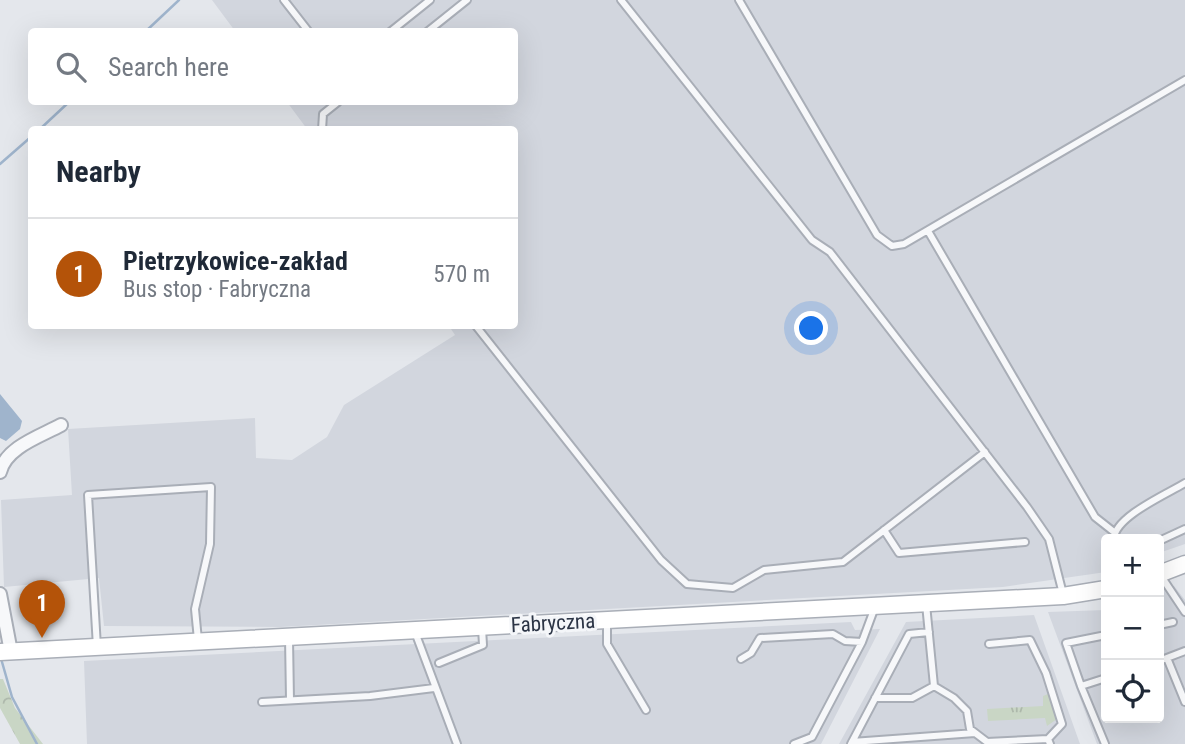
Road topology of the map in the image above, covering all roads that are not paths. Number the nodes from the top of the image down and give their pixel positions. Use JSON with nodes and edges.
{"nodes":[{"id":1,"x":284,"y":0,"type":"edge"},
{"id":2,"x":430,"y":0,"type":"edge"},
{"id":3,"x":467,"y":0,"type":"edge"},
{"id":4,"x":621,"y":0,"type":"edge"},
{"id":5,"x":739,"y":0,"type":"edge"},
{"id":6,"x":306,"y":28,"type":"edge"},
{"id":7,"x":395,"y":28,"type":"edge"},
{"id":8,"x":432,"y":28,"type":"edge"},
{"id":9,"x":1185,"y":80,"type":"edge"},
{"id":10,"x":334,"y":105,"type":"edge"},
{"id":11,"x":322,"y":126,"type":"edge"},
{"id":12,"x":928,"y":231,"type":"junction"},
{"id":13,"x":478,"y":329,"type":"edge"},
{"id":14,"x":61,"y":425,"type":"dead end"},
{"id":15,"x":985,"y":452,"type":"junction"},
{"id":16,"x":0,"y":472,"type":"edge"},
{"id":17,"x":1185,"y":483,"type":"edge"},
{"id":18,"x":1185,"y":529,"type":"edge"},
{"id":19,"x":884,"y":530,"type":"junction"},
{"id":20,"x":1112,"y":534,"type":"edge"},
{"id":21,"x":1115,"y":534,"type":"edge"},
{"id":22,"x":1164,"y":539,"type":"edge"},
{"id":23,"x":1025,"y":542,"type":"dead end"},
{"id":24,"x":1185,"y":564,"type":"edge"},
{"id":25,"x":1164,"y":572,"type":"edge"},
{"id":26,"x":1164,"y":581,"type":"edge"},
{"id":27,"x":1101,"y":590,"type":"edge"},
{"id":28,"x":0,"y":594,"type":"edge"},
{"id":29,"x":1063,"y":596,"type":"junction"},
{"id":30,"x":926,"y":603,"type":"junction"},
{"id":31,"x":876,"y":606,"type":"junction"},
{"id":32,"x":1185,"y":612,"type":"edge"},
{"id":33,"x":607,"y":620,"type":"junction"},
{"id":34,"x":1172,"y":622,"type":"dead end"},
{"id":35,"x":1164,"y":624,"type":"edge"},
{"id":36,"x":482,"y":626,"type":"junction"},
{"id":37,"x":415,"y":630,"type":"junction"},
{"id":38,"x":929,"y":632,"type":"junction"},
{"id":39,"x":289,"y":636,"type":"junction"},
{"id":40,"x":1101,"y":636,"type":"edge"},
{"id":41,"x":198,"y":642,"type":"junction"},
{"id":42,"x":862,"y":642,"type":"junction"},
{"id":43,"x":989,"y":644,"type":"dead end"},
{"id":44,"x":97,"y":647,"type":"junction"},
{"id":45,"x":1185,"y":651,"type":"edge"},
{"id":46,"x":6,"y":652,"type":"edge"},
{"id":47,"x":1167,"y":658,"type":"junction"},
{"id":48,"x":741,"y":659,"type":"dead end"},
{"id":49,"x":1162,"y":660,"type":"edge"},
{"id":50,"x":439,"y":663,"type":"dead end"},
{"id":51,"x":1101,"y":680,"type":"edge"},
{"id":52,"x":934,"y":686,"type":"junction"},
{"id":53,"x":1082,"y":686,"type":"junction"},
{"id":54,"x":434,"y":688,"type":"junction"},
{"id":55,"x":875,"y":698,"type":"junction"},
{"id":56,"x":290,"y":701,"type":"junction"},
{"id":57,"x":262,"y":702,"type":"dead end"},
{"id":58,"x":1185,"y":702,"type":"edge"},
{"id":59,"x":646,"y":710,"type":"dead end"},
{"id":60,"x":975,"y":733,"type":"junction"},
{"id":61,"x":1049,"y":742,"type":"edge"},
{"id":62,"x":851,"y":743,"type":"edge"},
{"id":63,"x":457,"y":744,"type":"edge"},
{"id":64,"x":794,"y":744,"type":"edge"},
{"id":65,"x":1105,"y":744,"type":"edge"}],
"edges":[{"from":1,"to":6,"type":"lane"},
{"from":2,"to":7,"type":"lane"},
{"from":3,"to":8,"type":"lane"},
{"from":4,"to":15,"type":"lane"},
{"from":5,"to":12,"type":"lane"},
{"from":9,"to":12,"type":"lane"},
{"from":10,"to":11,"type":"lane"},
{"from":12,"to":20,"type":"lane"},
{"from":13,"to":19,"type":"lane"},
{"from":14,"to":16,"type":"street"},
{"from":15,"to":19,"type":"lane"},
{"from":15,"to":29,"type":"lane"},
{"from":17,"to":21,"type":"lane"},
{"from":18,"to":22,"type":"lane"},
{"from":19,"to":23,"type":"lane"},
{"from":24,"to":25,"type":"main road"},
{"from":26,"to":32,"type":"lane"},
{"from":27,"to":29,"type":"main road","name":"Fabryczna"},
{"from":28,"to":46,"type":"street"},
{"from":29,"to":30,"type":"main road","name":"Fabryczna"},
{"from":30,"to":31,"type":"main road","name":"Fabryczna"},
{"from":30,"to":38,"type":"lane"},
{"from":31,"to":33,"type":"main road","name":"Fabryczna"},
{"from":31,"to":42,"type":"lane"},
{"from":33,"to":36,"type":"main road","name":"Fabryczna"},
{"from":33,"to":59,"type":"lane"},
{"from":34,"to":35,"type":"lane"},
{"from":36,"to":37,"type":"main road","name":"Fabryczna"},
{"from":36,"to":50,"type":"lane"},
{"from":37,"to":39,"type":"main road","name":"Fabryczna"},
{"from":37,"to":54,"type":"lane"},
{"from":38,"to":52,"type":"lane"},
{"from":38,"to":55,"type":"lane"},
{"from":39,"to":41,"type":"main road","name":"Fabryczna"},
{"from":39,"to":56,"type":"lane"},
{"from":40,"to":53,"type":"lane"},
{"from":41,"to":44,"type":"main road","name":"Fabryczna"},
{"from":41,"to":44,"type":"lane"},
{"from":42,"to":48,"type":"lane"},
{"from":42,"to":64,"type":"lane"},
{"from":43,"to":61,"type":"lane"},
{"from":44,"to":46,"type":"main road","name":"Fabryczna"},
{"from":45,"to":47,"type":"lane"},
{"from":47,"to":49,"type":"lane"},
{"from":47,"to":58,"type":"lane"},
{"from":51,"to":53,"type":"lane"},
{"from":52,"to":55,"type":"lane"},
{"from":52,"to":60,"type":"lane"},
{"from":53,"to":65,"type":"lane"},
{"from":54,"to":56,"type":"lane"},
{"from":54,"to":63,"type":"lane"},
{"from":55,"to":62,"type":"lane"},
{"from":56,"to":57,"type":"lane"},
{"from":60,"to":61,"type":"lane"},
{"from":60,"to":62,"type":"lane"}]}
